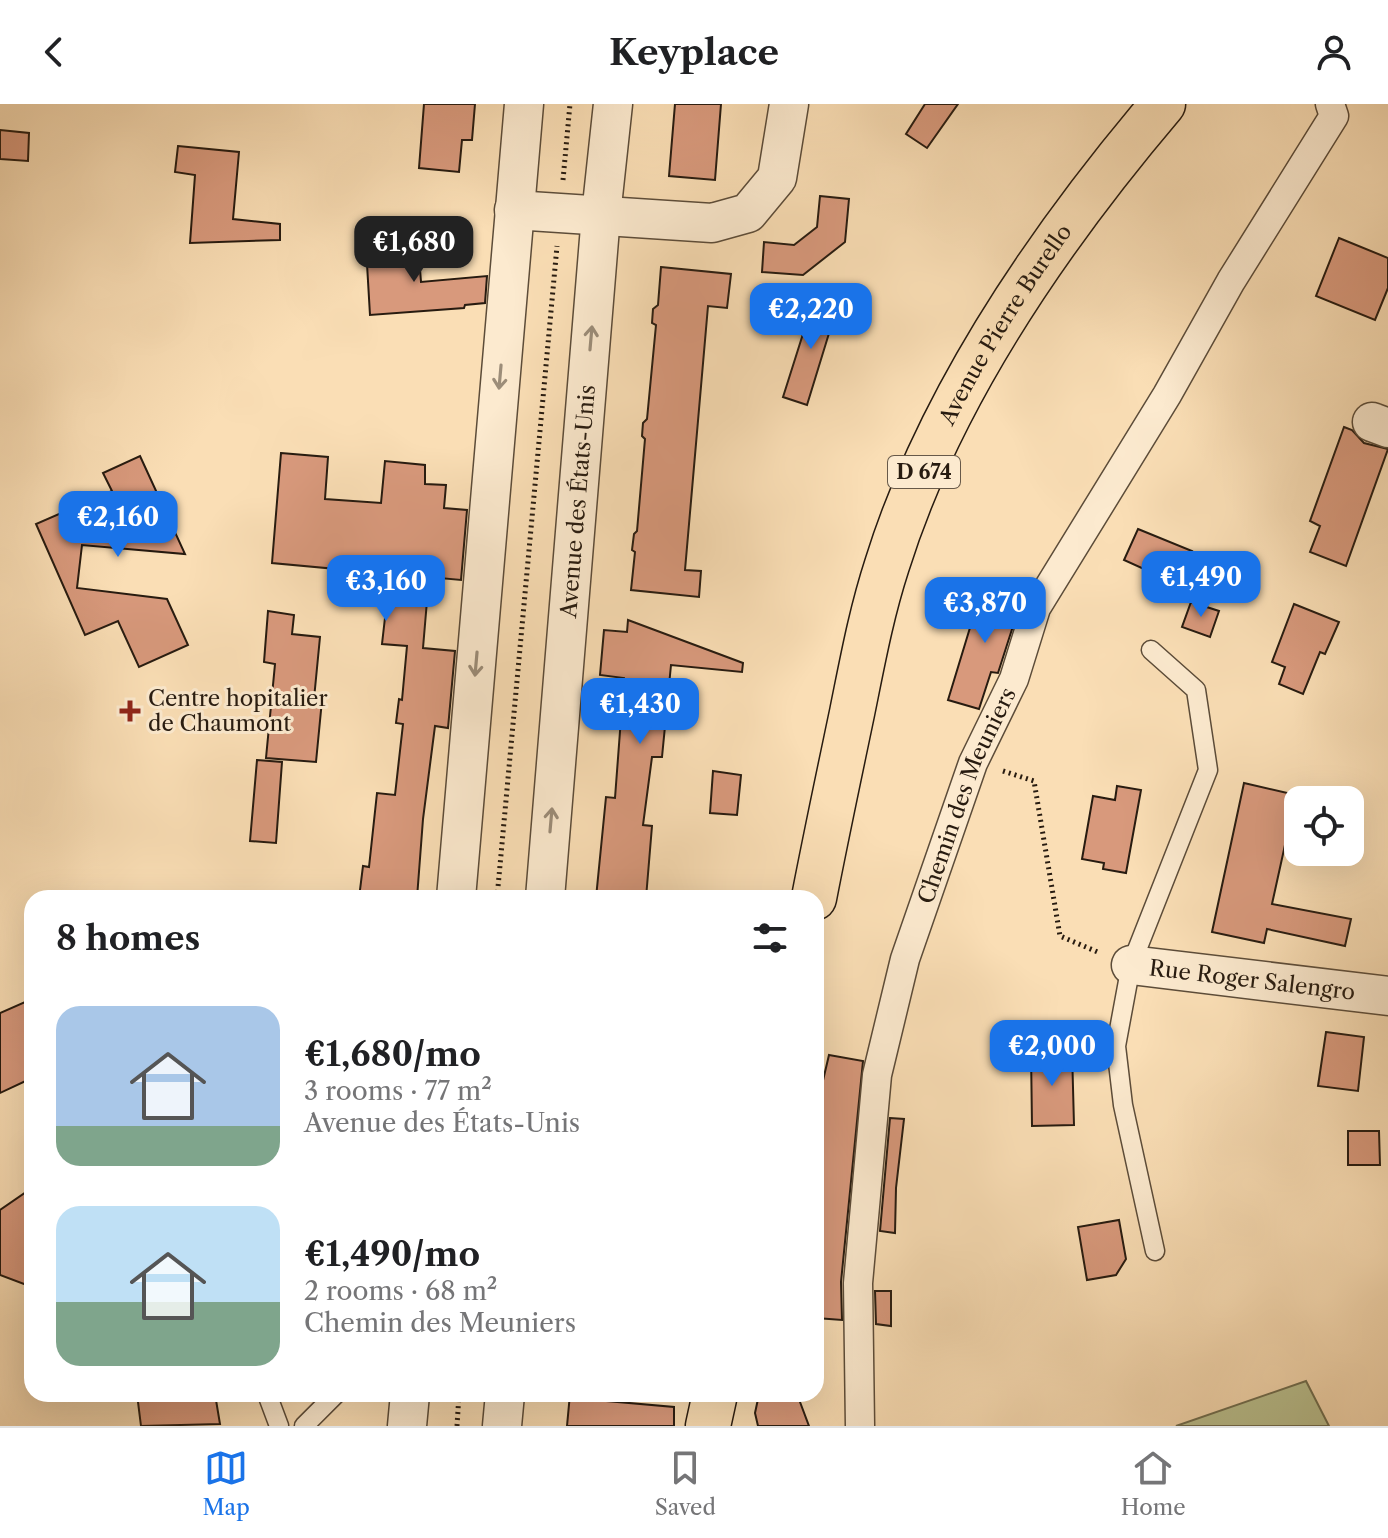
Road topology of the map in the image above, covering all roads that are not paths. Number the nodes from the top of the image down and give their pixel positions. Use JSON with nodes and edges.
{"nodes":[{"id":1,"x":524,"y":104,"type":"edge"},
{"id":2,"x":613,"y":104,"type":"edge"},
{"id":3,"x":789,"y":104,"type":"edge"},
{"id":4,"x":1163,"y":104,"type":"edge"},
{"id":5,"x":1330,"y":104,"type":"edge"},
{"id":6,"x":514,"y":210,"type":"junction"},
{"id":7,"x":601,"y":215,"type":"junction"},
{"id":8,"x":1151,"y":650,"type":"dead end"},
{"id":9,"x":457,"y":890,"type":"edge"},
{"id":10,"x":546,"y":890,"type":"edge"},
{"id":11,"x":816,"y":890,"type":"edge"},
{"id":12,"x":1131,"y":965,"type":"junction"},
{"id":13,"x":1388,"y":996,"type":"edge"},
{"id":14,"x":1155,"y":1251,"type":"dead end"},
{"id":15,"x":270,"y":1402,"type":"edge"},
{"id":16,"x":328,"y":1402,"type":"edge"},
{"id":17,"x":409,"y":1402,"type":"edge"},
{"id":18,"x":504,"y":1402,"type":"edge"},
{"id":19,"x":713,"y":1402,"type":"edge"},
{"id":20,"x":279,"y":1426,"type":"edge"},
{"id":21,"x":304,"y":1426,"type":"edge"},
{"id":22,"x":407,"y":1426,"type":"edge"},
{"id":23,"x":502,"y":1426,"type":"edge"},
{"id":24,"x":708,"y":1426,"type":"edge"},
{"id":25,"x":860,"y":1426,"type":"edge"}],
"edges":[{"from":1,"to":6,"type":"street"},
{"from":2,"to":7,"type":"street","name":"Avenue des États-Unis"},
{"from":3,"to":7,"type":"street"},
{"from":4,"to":11,"type":"main road","name":"Avenue Pierre Burello","number":"D 674"},
{"from":5,"to":25,"type":"street","name":"Chemin des Meuniers"},
{"from":6,"to":7,"type":"street"},
{"from":6,"to":9,"type":"street","one_way":true},
{"from":10,"to":7,"type":"street","name":"Avenue des États-Unis","one_way":true},
{"from":8,"to":12,"type":"lane","name":"Rue Roger Salengro"},
{"from":12,"to":13,"type":"street","name":"Rue Roger Salengro"},
{"from":12,"to":14,"type":"lane"},
{"from":15,"to":20,"type":"lane"},
{"from":16,"to":21,"type":"lane"},
{"from":17,"to":22,"type":"street"},
{"from":18,"to":23,"type":"street"},
{"from":19,"to":24,"type":"main road"}]}
